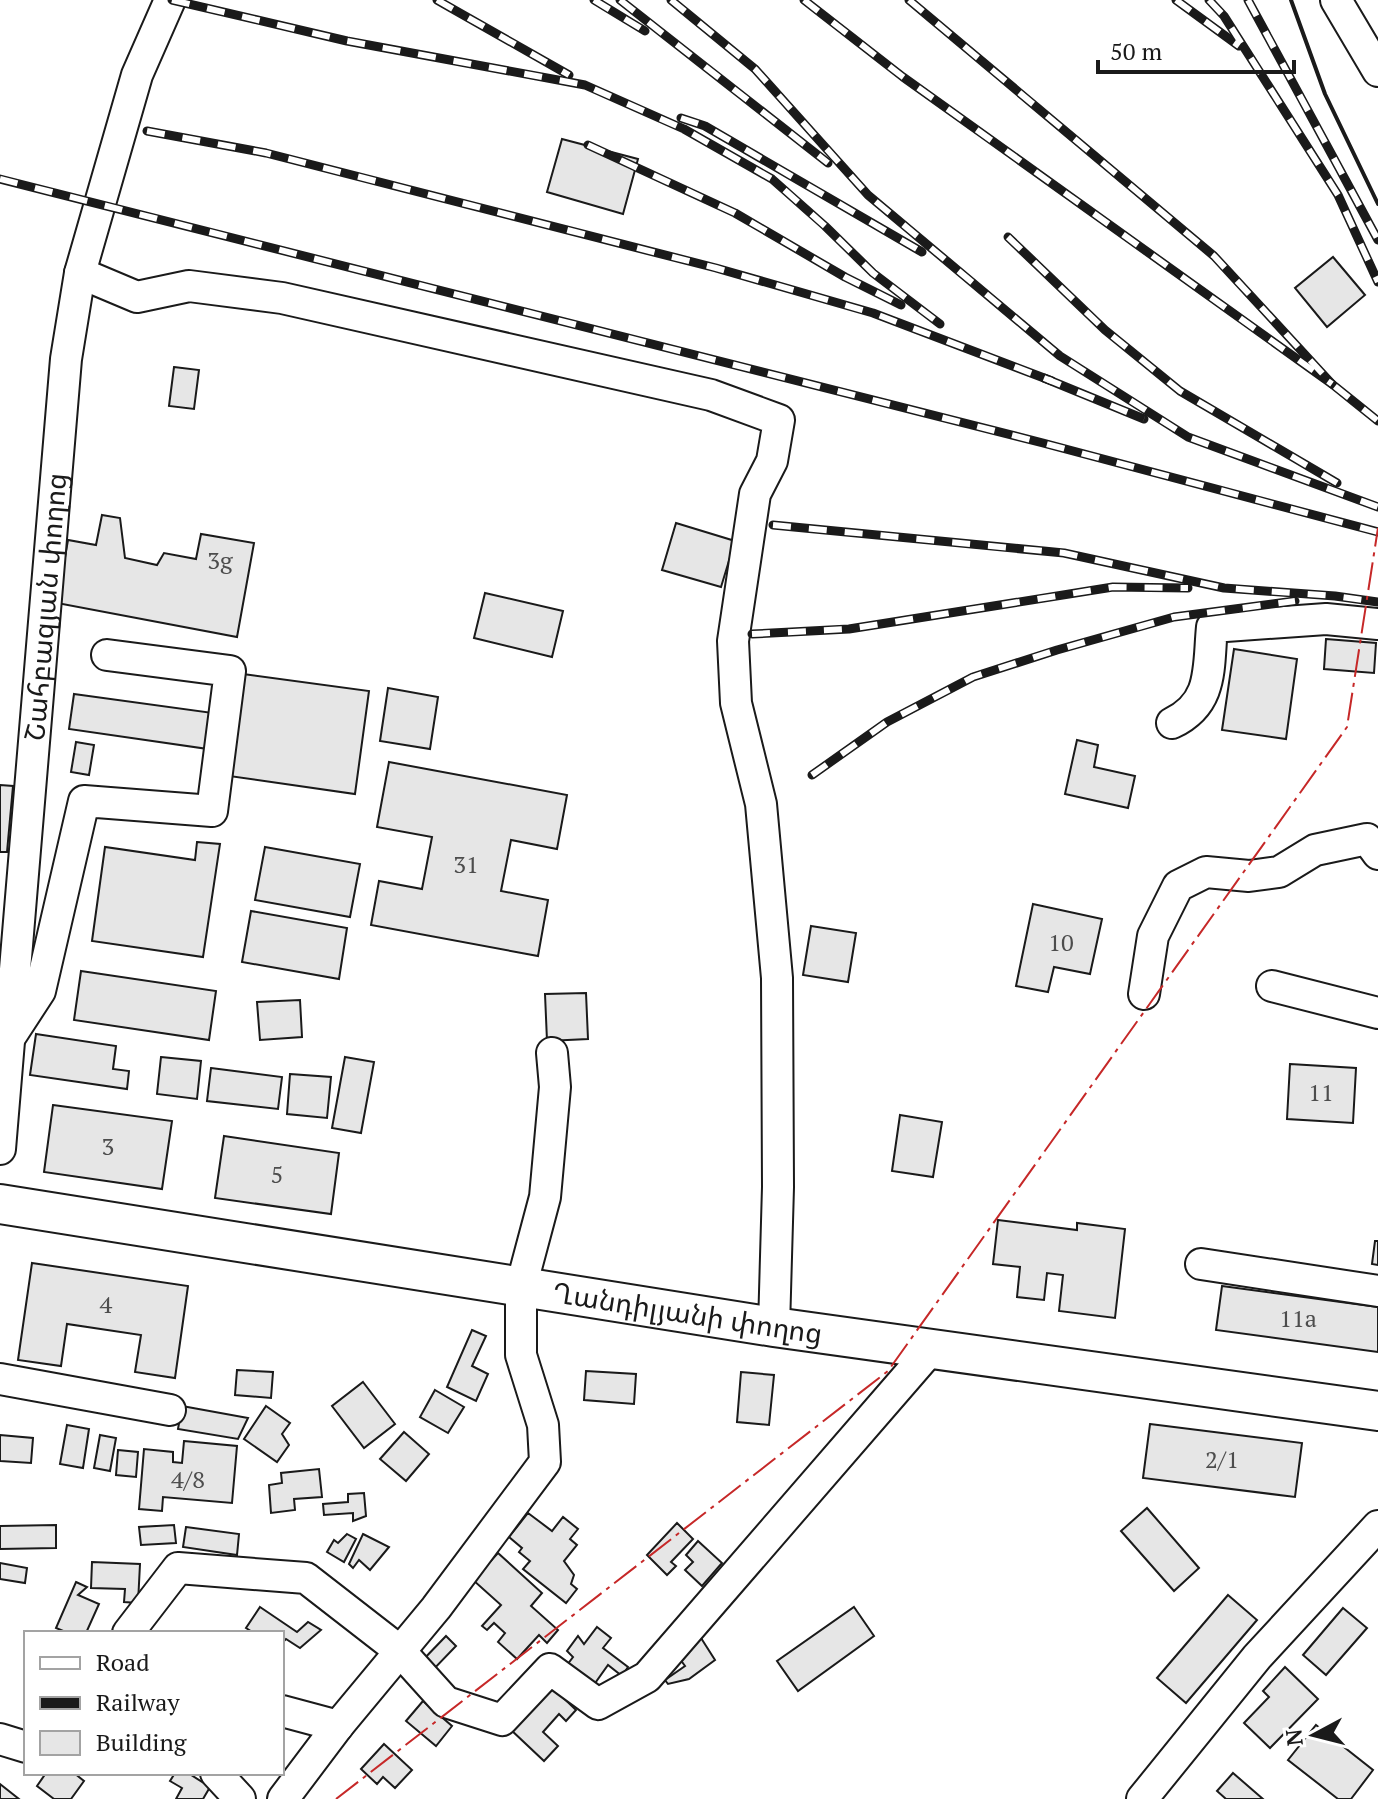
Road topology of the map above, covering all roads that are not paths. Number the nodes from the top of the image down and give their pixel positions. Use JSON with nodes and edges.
{"nodes":[{"id":1,"x":170,"y":0,"type":"edge"},
{"id":2,"x":1336,"y":0,"type":"edge"},
{"id":3,"x":1378,"y":71,"type":"edge"},
{"id":4,"x":80,"y":273,"type":"junction"},
{"id":5,"x":1378,"y":624,"type":"edge"},
{"id":6,"x":107,"y":655,"type":"dead end"},
{"id":7,"x":1172,"y":723,"type":"dead end"},
{"id":8,"x":1378,"y":854,"type":"edge"},
{"id":9,"x":10,"y":905,"type":"edge"},
{"id":10,"x":1272,"y":986,"type":"dead end"},
{"id":11,"x":1144,"y":994,"type":"dead end"},
{"id":12,"x":1378,"y":1013,"type":"edge"},
{"id":13,"x":9,"y":1039,"type":"junction"},
{"id":14,"x":552,"y":1053,"type":"dead end"},
{"id":15,"x":0,"y":1149,"type":"edge"},
{"id":16,"x":0,"y":1204,"type":"edge"},
{"id":17,"x":1201,"y":1264,"type":"dead end"},
{"id":18,"x":521,"y":1287,"type":"junction"},
{"id":19,"x":1378,"y":1291,"type":"edge"},
{"id":20,"x":774,"y":1327,"type":"junction"},
{"id":21,"x":932,"y":1348,"type":"junction"},
{"id":22,"x":0,"y":1379,"type":"edge"},
{"id":23,"x":170,"y":1410,"type":"dead end"},
{"id":24,"x":1378,"y":1411,"type":"edge"},
{"id":25,"x":1378,"y":1526,"type":"edge"},
{"id":26,"x":130,"y":1631,"type":"edge"},
{"id":27,"x":400,"y":1651,"type":"junction"},
{"id":28,"x":284,"y":1712,"type":"edge"},
{"id":29,"x":338,"y":1726,"type":"junction"},
{"id":30,"x":0,"y":1739,"type":"edge"},
{"id":31,"x":24,"y":1746,"type":"edge"},
{"id":32,"x":218,"y":1775,"type":"edge"},
{"id":33,"x":240,"y":1799,"type":"edge"},
{"id":34,"x":283,"y":1799,"type":"edge"},
{"id":35,"x":1142,"y":1799,"type":"edge"}],
"edges":[{"from":1,"to":4,"type":"street","name":"Շահբազյան փողոց"},
{"from":2,"to":3,"type":"street"},
{"from":4,"to":9,"type":"street","name":"Շահբազյան փողոց"},
{"from":4,"to":20,"type":"street"},
{"from":5,"to":7,"type":"street"},
{"from":6,"to":13,"type":"street"},
{"from":8,"to":11,"type":"street"},
{"from":9,"to":13,"type":"street","name":"Շահբազյան փողոց"},
{"from":10,"to":12,"type":"street"},
{"from":13,"to":15,"type":"street","name":"Շահբազյան փողոց"},
{"from":14,"to":18,"type":"street"},
{"from":16,"to":18,"type":"main road","name":"Ղանդիլյանի փողոց"},
{"from":17,"to":19,"type":"street"},
{"from":18,"to":20,"type":"main road","name":"Ղանդիլյանի փողոց"},
{"from":18,"to":27,"type":"street"},
{"from":20,"to":21,"type":"main road","name":"Ղանդիլյանի փողոց"},
{"from":21,"to":24,"type":"main road","name":"Ղանդիլյանի փողոց"},
{"from":21,"to":27,"type":"street"},
{"from":22,"to":23,"type":"street"},
{"from":25,"to":35,"type":"street"},
{"from":26,"to":27,"type":"street"},
{"from":27,"to":29,"type":"street"},
{"from":28,"to":29,"type":"street"},
{"from":29,"to":34,"type":"street"},
{"from":30,"to":31,"type":"street"},
{"from":32,"to":33,"type":"street"}]}
